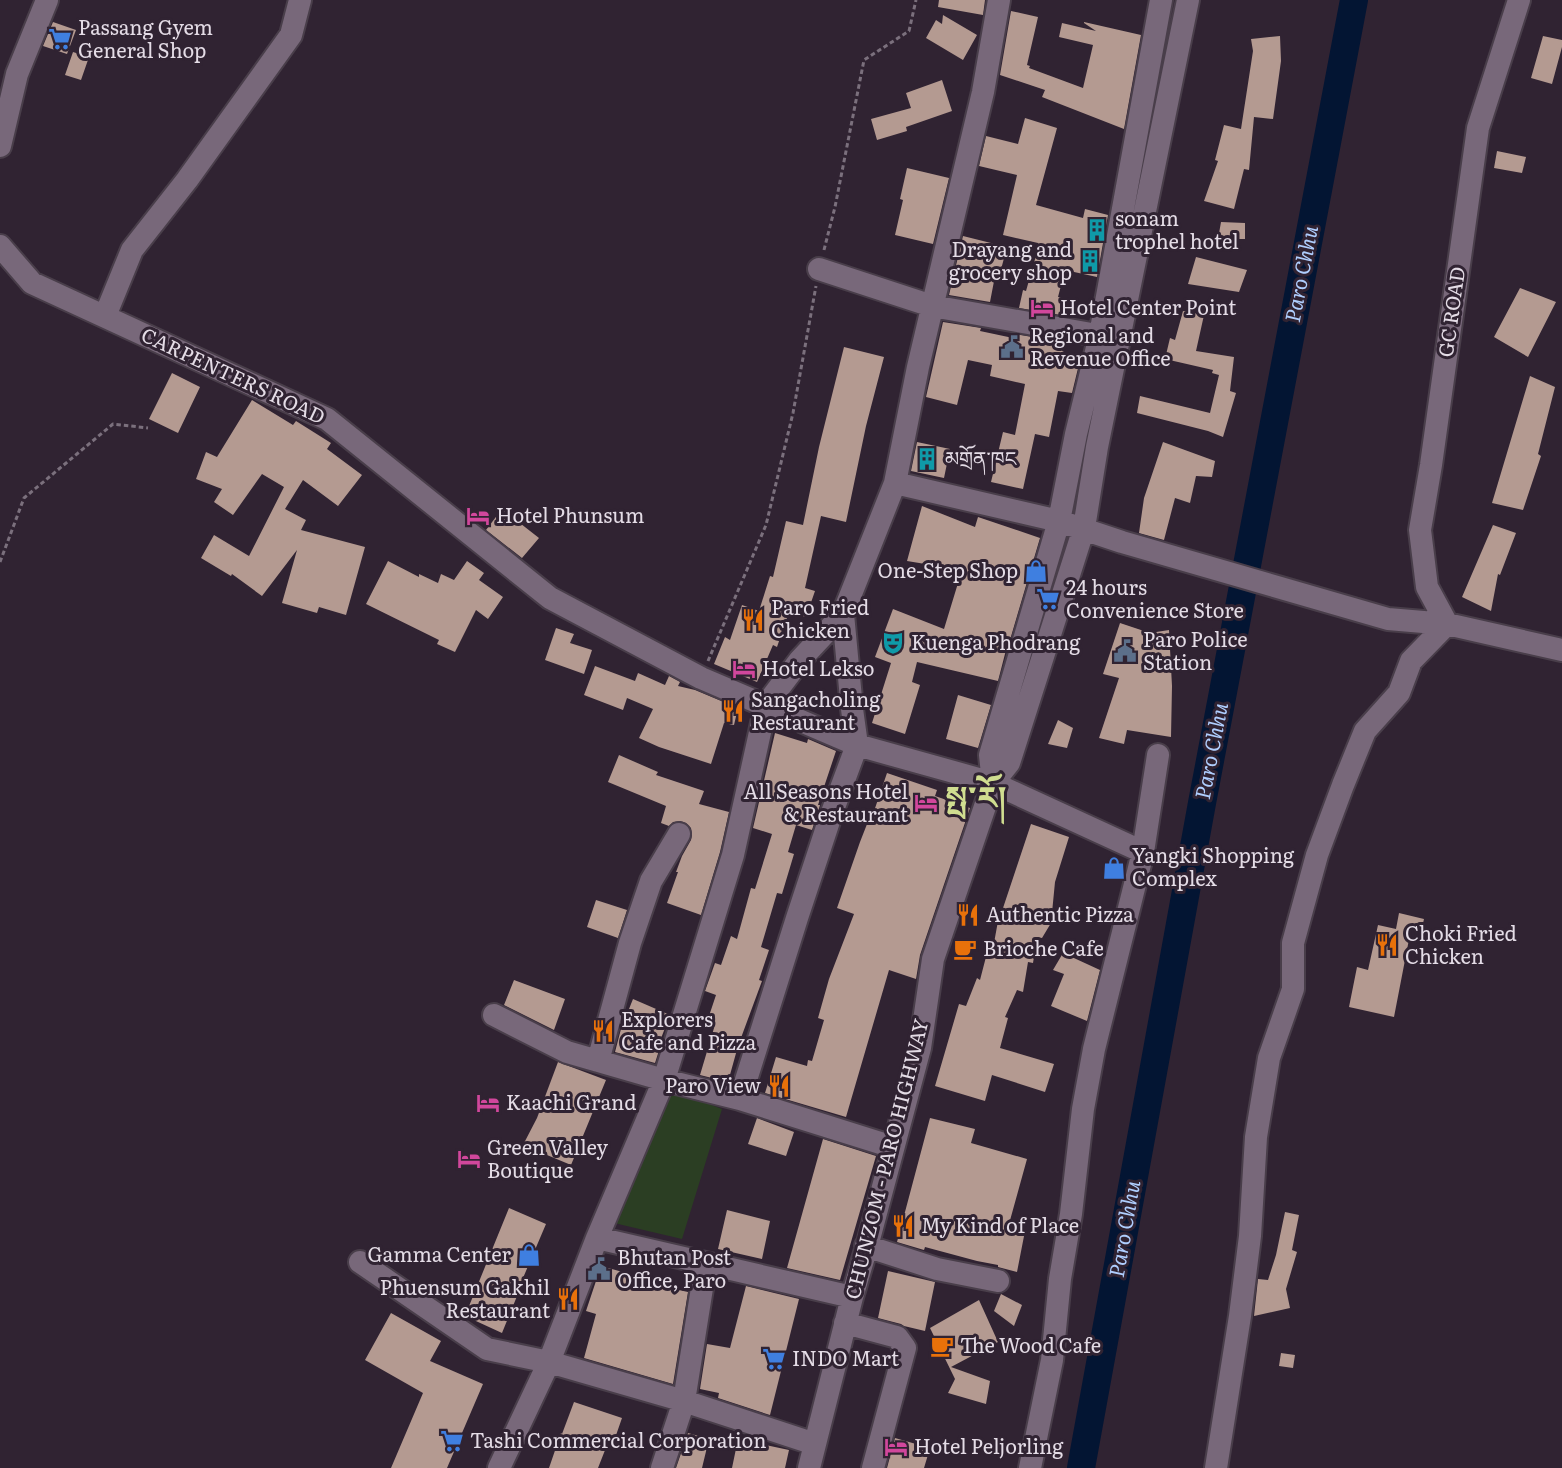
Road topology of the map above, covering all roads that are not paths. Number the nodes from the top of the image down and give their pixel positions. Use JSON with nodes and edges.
{"nodes":[{"id":1,"x":47,"y":0,"type":"edge"},
{"id":2,"x":300,"y":0,"type":"edge"},
{"id":3,"x":999,"y":0,"type":"edge"},
{"id":4,"x":1161,"y":0,"type":"edge"},
{"id":5,"x":1188,"y":0,"type":"edge"},
{"id":6,"x":1519,"y":0,"type":"edge"},
{"id":7,"x":0,"y":146,"type":"edge"},
{"id":8,"x":0,"y":246,"type":"edge"},
{"id":9,"x":819,"y":269,"type":"road end"},
{"id":10,"x":932,"y":306,"type":"junction"},
{"id":11,"x":105,"y":316,"type":"junction"},
{"id":12,"x":1109,"y":337,"type":"junction"},
{"id":13,"x":895,"y":483,"type":"junction"},
{"id":14,"x":1059,"y":521,"type":"junction"},
{"id":15,"x":1084,"y":528,"type":"junction"},
{"id":16,"x":843,"y":614,"type":"junction"},
{"id":17,"x":1447,"y":624,"type":"junction"},
{"id":18,"x":1562,"y":650,"type":"edge"},
{"id":19,"x":766,"y":705,"type":"junction"},
{"id":20,"x":857,"y":745,"type":"junction"},
{"id":21,"x":1158,"y":755,"type":"dead end"},
{"id":22,"x":993,"y":783,"type":"junction"},
{"id":23,"x":679,"y":834,"type":"dead end"},
{"id":24,"x":1143,"y":852,"type":"junction"},
{"id":25,"x":494,"y":1015,"type":"dead end"},
{"id":26,"x":598,"y":1061,"type":"junction"},
{"id":27,"x":664,"y":1080,"type":"junction"},
{"id":28,"x":740,"y":1099,"type":"junction"},
{"id":29,"x":893,"y":1147,"type":"junction"},
{"id":30,"x":597,"y":1238,"type":"junction"},
{"id":31,"x":867,"y":1246,"type":"junction"},
{"id":32,"x":360,"y":1262,"type":"dead end"},
{"id":33,"x":706,"y":1263,"type":"junction"},
{"id":34,"x":998,"y":1281,"type":"dead end"},
{"id":35,"x":852,"y":1297,"type":"junction"},
{"id":36,"x":845,"y":1323,"type":"junction"},
{"id":37,"x":549,"y":1362,"type":"junction"},
{"id":38,"x":684,"y":1401,"type":"junction"},
{"id":39,"x":815,"y":1444,"type":"junction"},
{"id":40,"x":499,"y":1468,"type":"edge"},
{"id":41,"x":662,"y":1468,"type":"edge"},
{"id":42,"x":808,"y":1468,"type":"edge"},
{"id":43,"x":873,"y":1468,"type":"edge"},
{"id":44,"x":1030,"y":1468,"type":"edge"},
{"id":45,"x":1216,"y":1468,"type":"edge"}],
"edges":[{"from":1,"to":7,"type":"street"},
{"from":2,"to":11,"type":"street"},
{"from":3,"to":10,"type":"street"},
{"from":4,"to":12,"type":"street"},
{"from":5,"to":12,"type":"street"},
{"from":6,"to":17,"type":"street","name":"GC ROAD"},
{"from":8,"to":11,"type":"street","name":"CARPENTERS ROAD"},
{"from":9,"to":10,"type":"street"},
{"from":10,"to":12,"type":"street"},
{"from":10,"to":13,"type":"street"},
{"from":11,"to":19,"type":"street","name":"CARPENTERS ROAD"},
{"from":12,"to":14,"type":"street","name":"CHUNZOM - PARO HIGHWAY"},
{"from":12,"to":15,"type":"street","name":"CHUNZOM - PARO HIGHWAY"},
{"from":13,"to":14,"type":"street"},
{"from":13,"to":16,"type":"street"},
{"from":14,"to":15,"type":"street"},
{"from":14,"to":22,"type":"street","name":"CHUNZOM - PARO HIGHWAY"},
{"from":15,"to":17,"type":"street"},
{"from":15,"to":22,"type":"street","name":"CHUNZOM - PARO HIGHWAY"},
{"from":16,"to":19,"type":"street"},
{"from":16,"to":20,"type":"street"},
{"from":17,"to":18,"type":"street"},
{"from":17,"to":45,"type":"street"},
{"from":19,"to":20,"type":"street","name":"CARPENTERS ROAD"},
{"from":19,"to":27,"type":"street"},
{"from":20,"to":22,"type":"street","name":"CARPENTERS ROAD"},
{"from":20,"to":28,"type":"street"},
{"from":21,"to":24,"type":"street"},
{"from":22,"to":24,"type":"street","name":"CARPENTERS ROAD"},
{"from":22,"to":29,"type":"street","name":"CHUNZOM - PARO HIGHWAY"},
{"from":23,"to":26,"type":"street"},
{"from":24,"to":44,"type":"street"},
{"from":25,"to":26,"type":"street"},
{"from":26,"to":27,"type":"street"},
{"from":27,"to":28,"type":"street"},
{"from":27,"to":30,"type":"street"},
{"from":28,"to":29,"type":"street"},
{"from":29,"to":31,"type":"street","name":"CHUNZOM - PARO HIGHWAY"},
{"from":30,"to":33,"type":"street"},
{"from":30,"to":37,"type":"street"},
{"from":31,"to":34,"type":"street"},
{"from":31,"to":35,"type":"street","name":"CHUNZOM - PARO HIGHWAY"},
{"from":32,"to":37,"type":"street"},
{"from":33,"to":35,"type":"street"},
{"from":33,"to":38,"type":"street"},
{"from":35,"to":36,"type":"street","name":"CHUNZOM - PARO HIGHWAY"},
{"from":36,"to":39,"type":"street","name":"CHUNZOM - PARO HIGHWAY"},
{"from":36,"to":43,"type":"street"},
{"from":37,"to":38,"type":"street"},
{"from":37,"to":40,"type":"street"},
{"from":38,"to":39,"type":"street"},
{"from":38,"to":41,"type":"street"},
{"from":39,"to":42,"type":"street","name":"CHUNZOM - PARO HIGHWAY"}]}
